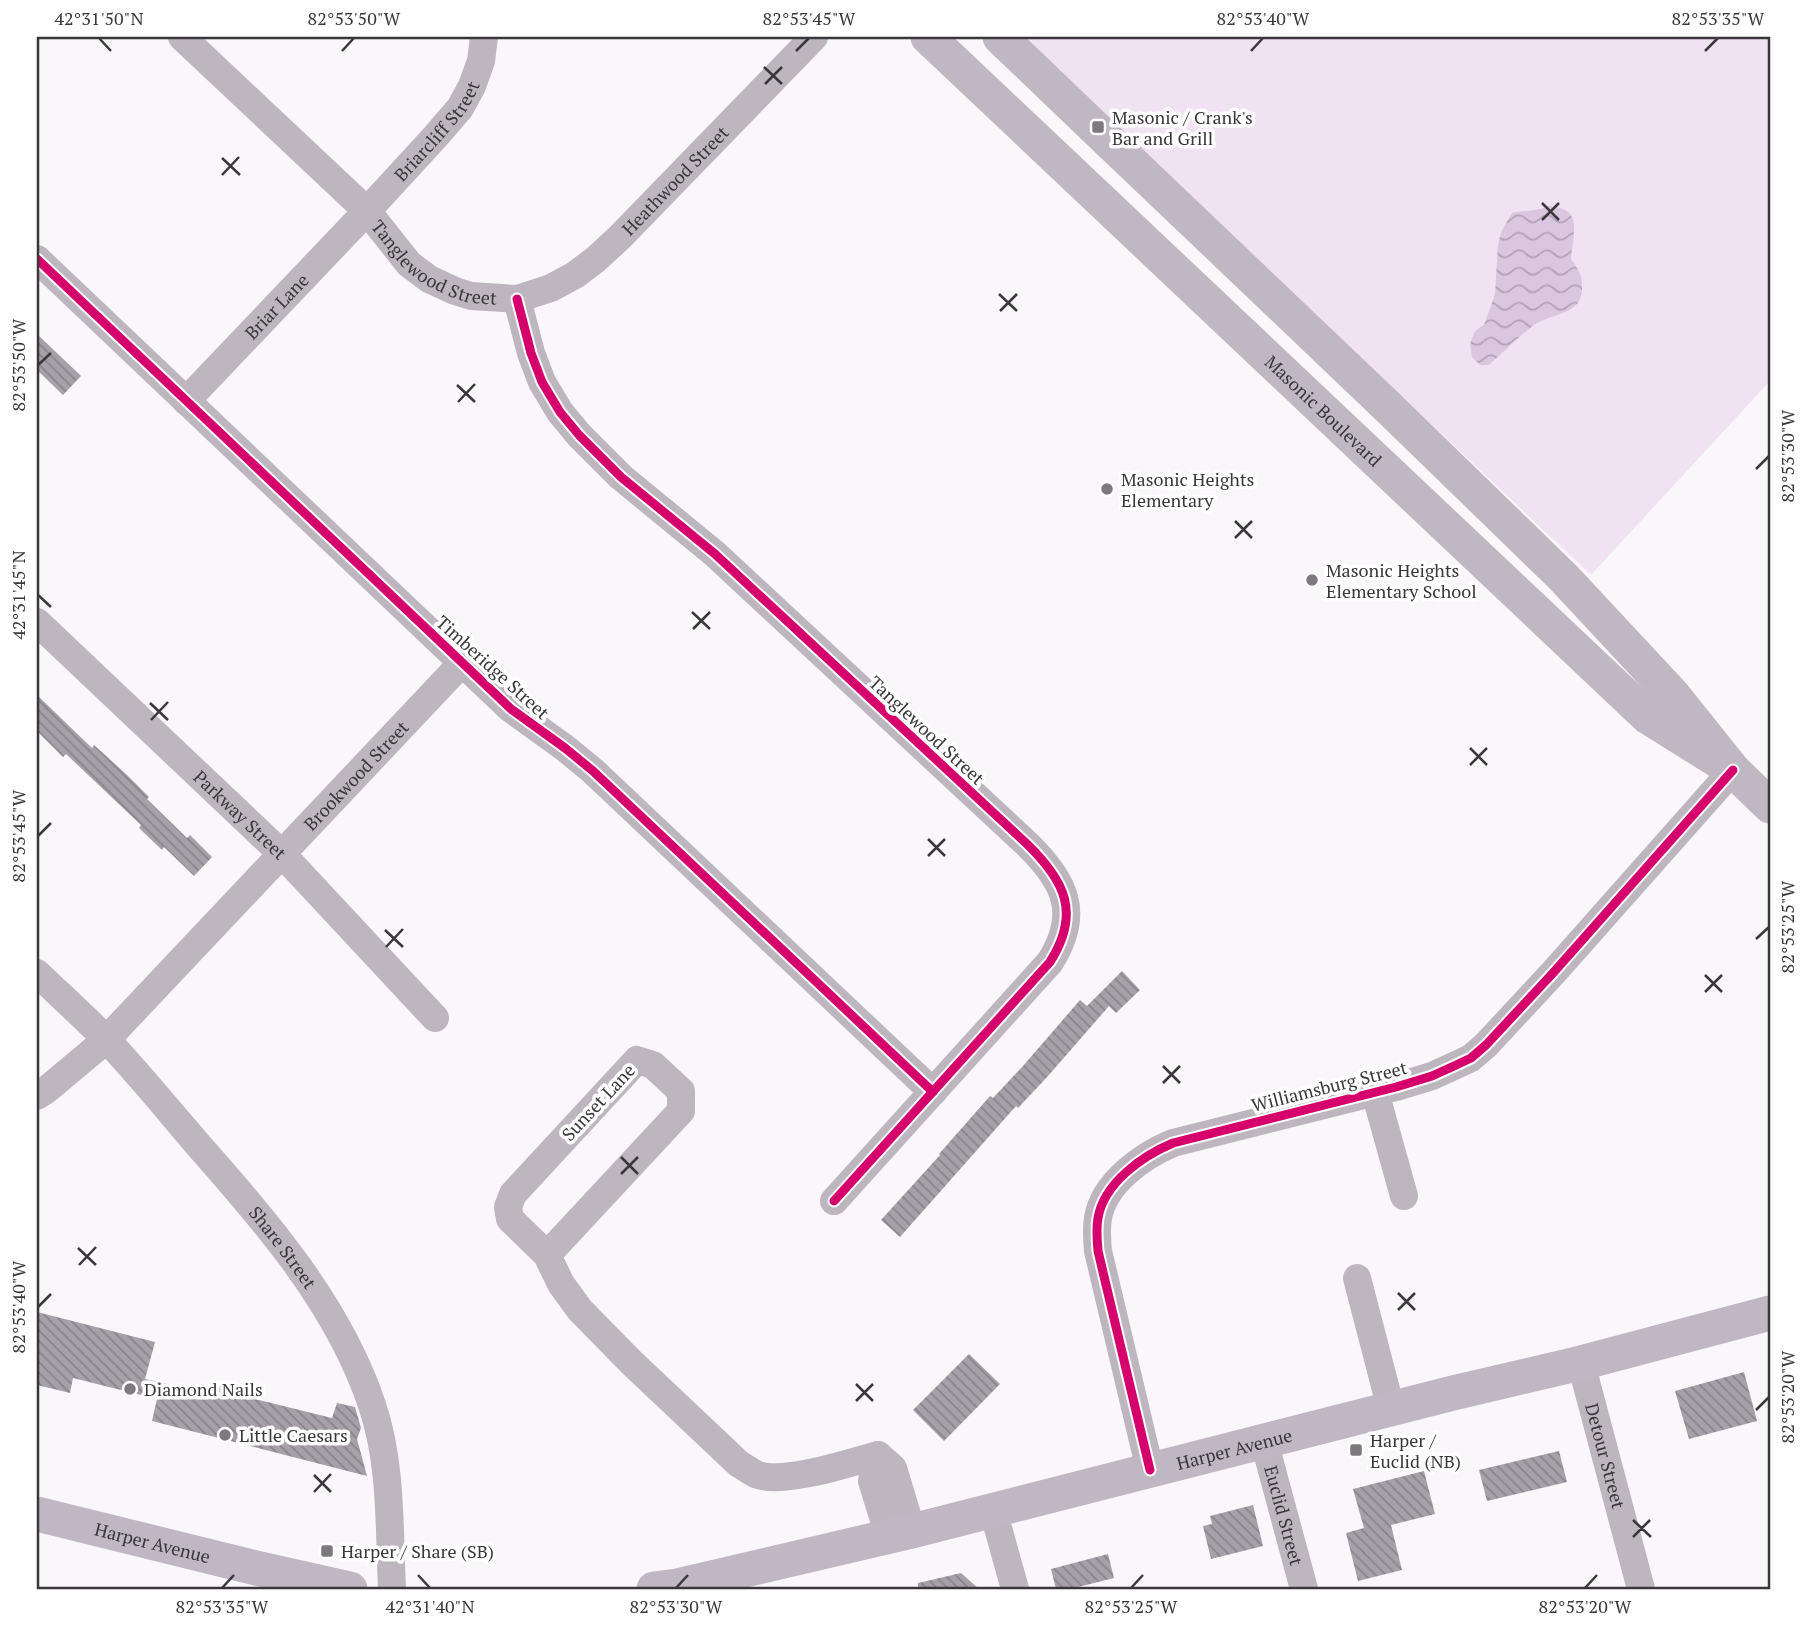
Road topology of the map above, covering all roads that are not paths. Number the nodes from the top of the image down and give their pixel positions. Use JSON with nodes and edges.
{"nodes":[{"id":1,"x":182,"y":37,"type":"edge"},
{"id":2,"x":484,"y":37,"type":"edge"},
{"id":3,"x":814,"y":37,"type":"edge"},
{"id":4,"x":928,"y":37,"type":"edge"},
{"id":5,"x":1000,"y":37,"type":"edge"},
{"id":6,"x":1010,"y":114,"type":"junction"},
{"id":7,"x":367,"y":211,"type":"junction"},
{"id":8,"x":1181,"y":211,"type":"junction"},
{"id":9,"x":37,"y":259,"type":"edge"},
{"id":10,"x":517,"y":299,"type":"junction"},
{"id":11,"x":186,"y":401,"type":"junction"},
{"id":12,"x":1422,"y":439,"type":"junction"},
{"id":13,"x":1356,"y":441,"type":"junction"},
{"id":14,"x":1464,"y":481,"type":"junction"},
{"id":15,"x":1462,"y":541,"type":"junction"},
{"id":16,"x":1564,"y":578,"type":"junction"},
{"id":17,"x":1541,"y":616,"type":"junction"},
{"id":18,"x":37,"y":622,"type":"edge"},
{"id":19,"x":462,"y":663,"type":"junction"},
{"id":20,"x":1732,"y":770,"type":"junction"},
{"id":21,"x":1770,"y":806,"type":"edge"},
{"id":22,"x":282,"y":854,"type":"junction"},
{"id":23,"x":37,"y":973,"type":"edge"},
{"id":24,"x":435,"y":1018,"type":"dead end"},
{"id":25,"x":106,"y":1040,"type":"junction"},
{"id":26,"x":933,"y":1092,"type":"junction"},
{"id":27,"x":1375,"y":1092,"type":"junction"},
{"id":28,"x":37,"y":1097,"type":"edge"},
{"id":29,"x":1404,"y":1196,"type":"dead end"},
{"id":30,"x":834,"y":1200,"type":"dead end"},
{"id":31,"x":547,"y":1255,"type":"junction"},
{"id":32,"x":1357,"y":1278,"type":"dead end"},
{"id":33,"x":1770,"y":1313,"type":"edge"},
{"id":34,"x":1581,"y":1363,"type":"junction"},
{"id":35,"x":1391,"y":1409,"type":"junction"},
{"id":36,"x":1264,"y":1441,"type":"junction"},
{"id":37,"x":1150,"y":1470,"type":"junction"},
{"id":38,"x":993,"y":1510,"type":"junction"},
{"id":39,"x":37,"y":1514,"type":"edge"},
{"id":40,"x":900,"y":1533,"type":"junction"},
{"id":41,"x":669,"y":1588,"type":"edge"},
{"id":42,"x":350,"y":1589,"type":"edge"},
{"id":43,"x":392,"y":1589,"type":"edge"},
{"id":44,"x":1015,"y":1589,"type":"edge"},
{"id":45,"x":1304,"y":1589,"type":"edge"},
{"id":46,"x":1641,"y":1589,"type":"edge"}],
"edges":[{"from":1,"to":7,"type":"street","name":"Tanglewood Street"},
{"from":2,"to":7,"type":"street","name":"Briarcliff Street"},
{"from":3,"to":10,"type":"street","name":"Heathwood Street"},
{"from":4,"to":6,"type":"main road","name":"Masonic Boulevard"},
{"from":5,"to":8,"type":"main road","name":"Masonic Boulevard"},
{"from":6,"to":8,"type":"main road"},
{"from":6,"to":13,"type":"main road","name":"Masonic Boulevard"},
{"from":7,"to":10,"type":"street","name":"Tanglewood Street"},
{"from":7,"to":11,"type":"street","name":"Briar Lane"},
{"from":8,"to":12,"type":"main road","name":"Masonic Boulevard"},
{"from":9,"to":11,"type":"street","name":"Timberidge Street"},
{"from":10,"to":26,"type":"street","name":"Tanglewood Street"},
{"from":11,"to":19,"type":"street","name":"Timberidge Street"},
{"from":12,"to":13,"type":"main road"},
{"from":12,"to":14,"type":"main road","name":"Masonic Boulevard"},
{"from":13,"to":15,"type":"main road","name":"Masonic Boulevard"},
{"from":14,"to":15,"type":"main road"},
{"from":14,"to":16,"type":"main road","name":"Masonic Boulevard"},
{"from":15,"to":17,"type":"main road","name":"Masonic Boulevard"},
{"from":16,"to":17,"type":"main road"},
{"from":16,"to":20,"type":"main road","name":"Masonic Boulevard"},
{"from":17,"to":20,"type":"main road","name":"Masonic Boulevard"},
{"from":18,"to":22,"type":"street","name":"Parkway Street"},
{"from":19,"to":22,"type":"street","name":"Brookwood Street"},
{"from":19,"to":26,"type":"street","name":"Timberidge Street"},
{"from":20,"to":21,"type":"main road","name":"Masonic Boulevard"},
{"from":20,"to":27,"type":"street","name":"Williamsburg Street"},
{"from":22,"to":24,"type":"street","name":"Parkway Street"},
{"from":22,"to":25,"type":"street","name":"Brookwood Street"},
{"from":23,"to":25,"type":"street","name":"Share Street"},
{"from":25,"to":28,"type":"street","name":"Brookwood Street"},
{"from":25,"to":43,"type":"street","name":"Share Street"},
{"from":26,"to":30,"type":"street","name":"Tanglewood Street"},
{"from":27,"to":29,"type":"street"},
{"from":27,"to":37,"type":"street","name":"Williamsburg Street"},
{"from":31,"to":31,"type":"street","name":"Sunset Lane"},
{"from":31,"to":40,"type":"street","name":"Sunset Lane"},
{"from":32,"to":35,"type":"street"},
{"from":33,"to":34,"type":"main road","name":"Harper Avenue"},
{"from":34,"to":35,"type":"main road","name":"Harper Avenue"},
{"from":34,"to":46,"type":"street","name":"Detour Street"},
{"from":35,"to":36,"type":"main road","name":"Harper Avenue"},
{"from":36,"to":37,"type":"main road","name":"Harper Avenue"},
{"from":36,"to":45,"type":"street","name":"Euclid Street"},
{"from":37,"to":38,"type":"main road","name":"Harper Avenue"},
{"from":38,"to":40,"type":"main road","name":"Harper Avenue"},
{"from":38,"to":44,"type":"street"},
{"from":39,"to":42,"type":"main road","name":"Harper Avenue"},
{"from":40,"to":41,"type":"main road","name":"Harper Avenue"}]}
